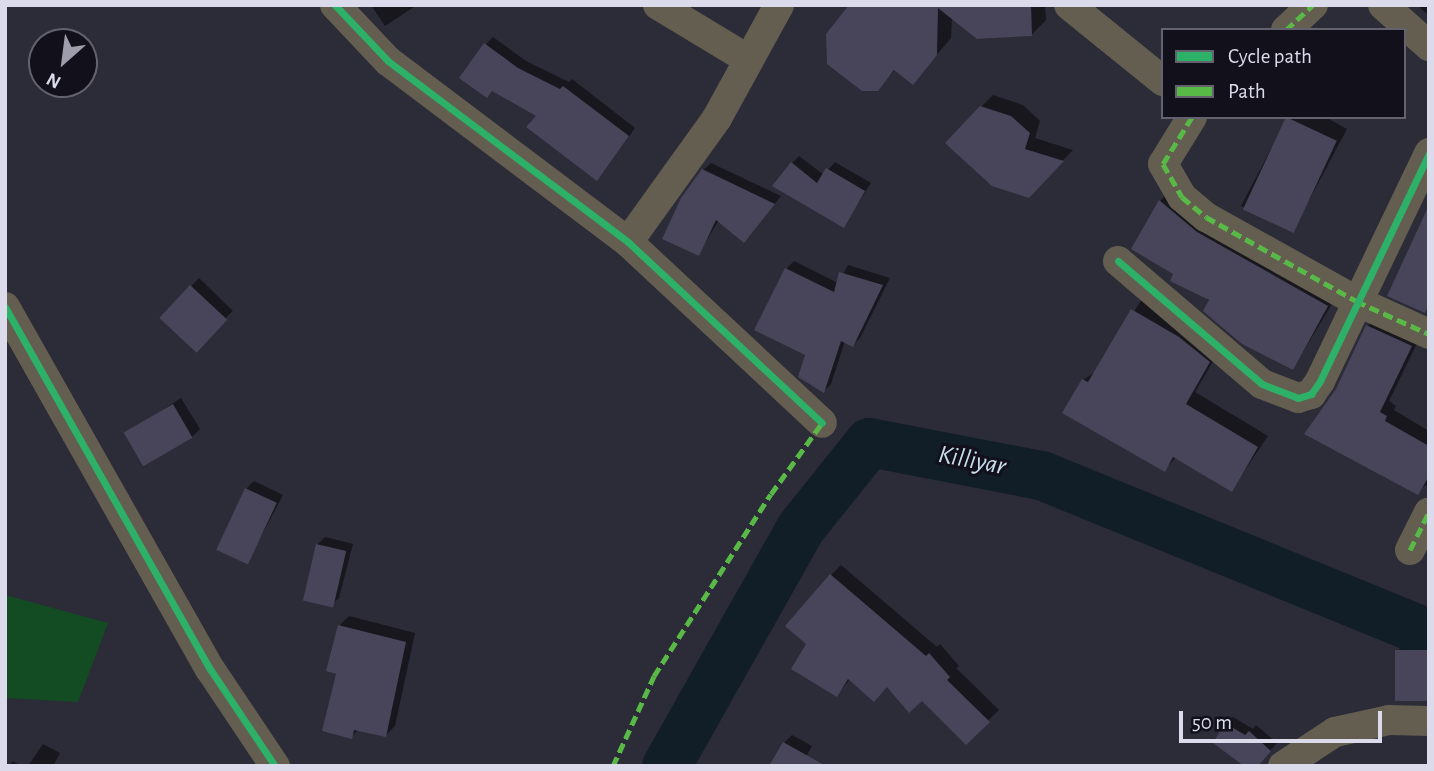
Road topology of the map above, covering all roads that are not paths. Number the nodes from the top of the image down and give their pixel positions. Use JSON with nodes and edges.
{"nodes":[{"id":1,"x":335,"y":5,"type":"edge"},
{"id":2,"x":657,"y":5,"type":"edge"},
{"id":3,"x":779,"y":5,"type":"edge"},
{"id":4,"x":1069,"y":5,"type":"edge"},
{"id":5,"x":1313,"y":5,"type":"edge"},
{"id":6,"x":1383,"y":5,"type":"edge"},
{"id":7,"x":1288,"y":28,"type":"edge"},
{"id":8,"x":1429,"y":46,"type":"edge"},
{"id":9,"x":749,"y":60,"type":"junction"},
{"id":10,"x":1161,"y":79,"type":"edge"},
{"id":11,"x":1191,"y":119,"type":"edge"},
{"id":12,"x":1429,"y":153,"type":"edge"},
{"id":13,"x":628,"y":242,"type":"junction"},
{"id":14,"x":1118,"y":261,"type":"dead end"},
{"id":15,"x":1356,"y":302,"type":"junction"},
{"id":16,"x":5,"y":307,"type":"edge"},
{"id":17,"x":1429,"y":334,"type":"edge"},
{"id":18,"x":822,"y":423,"type":"dead end"},
{"id":19,"x":1429,"y":512,"type":"edge"},
{"id":20,"x":1410,"y":550,"type":"dead end"},
{"id":21,"x":1429,"y":721,"type":"edge"},
{"id":22,"x":275,"y":766,"type":"edge"},
{"id":23,"x":1283,"y":766,"type":"edge"}],
"edges":[{"from":1,"to":13,"type":"street"},
{"from":2,"to":9,"type":"street"},
{"from":3,"to":9,"type":"street"},
{"from":4,"to":10,"type":"street"},
{"from":5,"to":7,"type":"street"},
{"from":6,"to":8,"type":"street"},
{"from":9,"to":13,"type":"street"},
{"from":11,"to":15,"type":"street"},
{"from":12,"to":15,"type":"street"},
{"from":13,"to":18,"type":"street"},
{"from":14,"to":15,"type":"street"},
{"from":15,"to":17,"type":"street"},
{"from":16,"to":22,"type":"street"},
{"from":19,"to":20,"type":"street"},
{"from":21,"to":23,"type":"street"}]}
